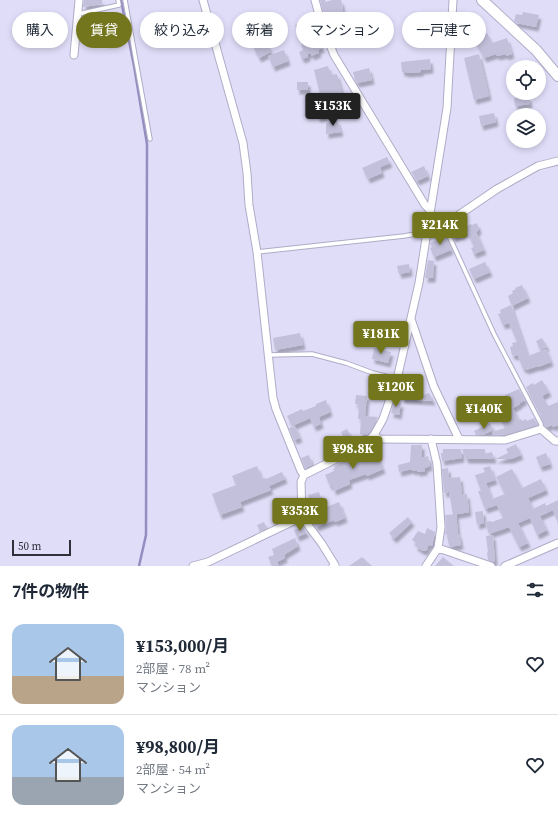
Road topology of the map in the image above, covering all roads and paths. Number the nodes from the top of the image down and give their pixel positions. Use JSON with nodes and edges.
{"nodes":[{"id":1,"x":78,"y":0,"type":"edge"},
{"id":2,"x":118,"y":0,"type":"edge"},
{"id":3,"x":125,"y":0,"type":"edge"},
{"id":4,"x":203,"y":0,"type":"edge"},
{"id":5,"x":315,"y":0,"type":"edge"},
{"id":6,"x":453,"y":0,"type":"edge"},
{"id":7,"x":482,"y":0,"type":"edge"},
{"id":8,"x":77,"y":12,"type":"edge"},
{"id":9,"x":86,"y":12,"type":"edge"},
{"id":10,"x":76,"y":28,"type":"edge"},
{"id":11,"x":74,"y":55,"type":"dead end"},
{"id":12,"x":558,"y":76,"type":"edge"},
{"id":13,"x":150,"y":139,"type":"dead end"},
{"id":14,"x":558,"y":161,"type":"edge"},
{"id":15,"x":430,"y":210,"type":"junction"},
{"id":16,"x":444,"y":225,"type":"junction"},
{"id":17,"x":427,"y":232,"type":"junction"},
{"id":18,"x":257,"y":252,"type":"junction"},
{"id":19,"x":411,"y":319,"type":"junction"},
{"id":20,"x":269,"y":355,"type":"junction"},
{"id":21,"x":397,"y":379,"type":"junction"},
{"id":22,"x":541,"y":429,"type":"junction"},
{"id":23,"x":374,"y":435,"type":"junction"},
{"id":24,"x":430,"y":439,"type":"junction"},
{"id":25,"x":459,"y":439,"type":"junction"},
{"id":26,"x":558,"y":441,"type":"edge"},
{"id":27,"x":304,"y":474,"type":"junction"},
{"id":28,"x":302,"y":517,"type":"junction"},
{"id":29,"x":558,"y":543,"type":"edge"},
{"id":30,"x":438,"y":548,"type":"junction"},
{"id":31,"x":193,"y":566,"type":"edge"},
{"id":32,"x":333,"y":566,"type":"edge"},
{"id":33,"x":426,"y":566,"type":"edge"},
{"id":34,"x":491,"y":566,"type":"edge"},
{"id":35,"x":505,"y":566,"type":"edge"}],
"edges":[{"from":1,"to":8,"type":"street"},
{"from":2,"to":9,"type":"lane"},
{"from":3,"to":13,"type":"lane"},
{"from":4,"to":18,"type":"street"},
{"from":5,"to":15,"type":"street"},
{"from":6,"to":15,"type":"street"},
{"from":7,"to":12,"type":"street"},
{"from":10,"to":11,"type":"street"},
{"from":14,"to":16,"type":"street"},
{"from":15,"to":17,"type":"street"},
{"from":16,"to":17,"type":"lane"},
{"from":16,"to":22,"type":"lane"},
{"from":17,"to":18,"type":"lane"},
{"from":17,"to":19,"type":"street"},
{"from":18,"to":20,"type":"street"},
{"from":19,"to":21,"type":"street"},
{"from":19,"to":25,"type":"street"},
{"from":20,"to":21,"type":"lane"},
{"from":20,"to":27,"type":"street"},
{"from":21,"to":23,"type":"street"},
{"from":22,"to":25,"type":"street"},
{"from":22,"to":26,"type":"street"},
{"from":23,"to":24,"type":"street"},
{"from":23,"to":27,"type":"street"},
{"from":24,"to":25,"type":"street"},
{"from":24,"to":30,"type":"street"},
{"from":27,"to":28,"type":"street"},
{"from":28,"to":31,"type":"street"},
{"from":28,"to":32,"type":"street"},
{"from":29,"to":35,"type":"street"},
{"from":30,"to":33,"type":"street"},
{"from":30,"to":34,"type":"street"}]}
